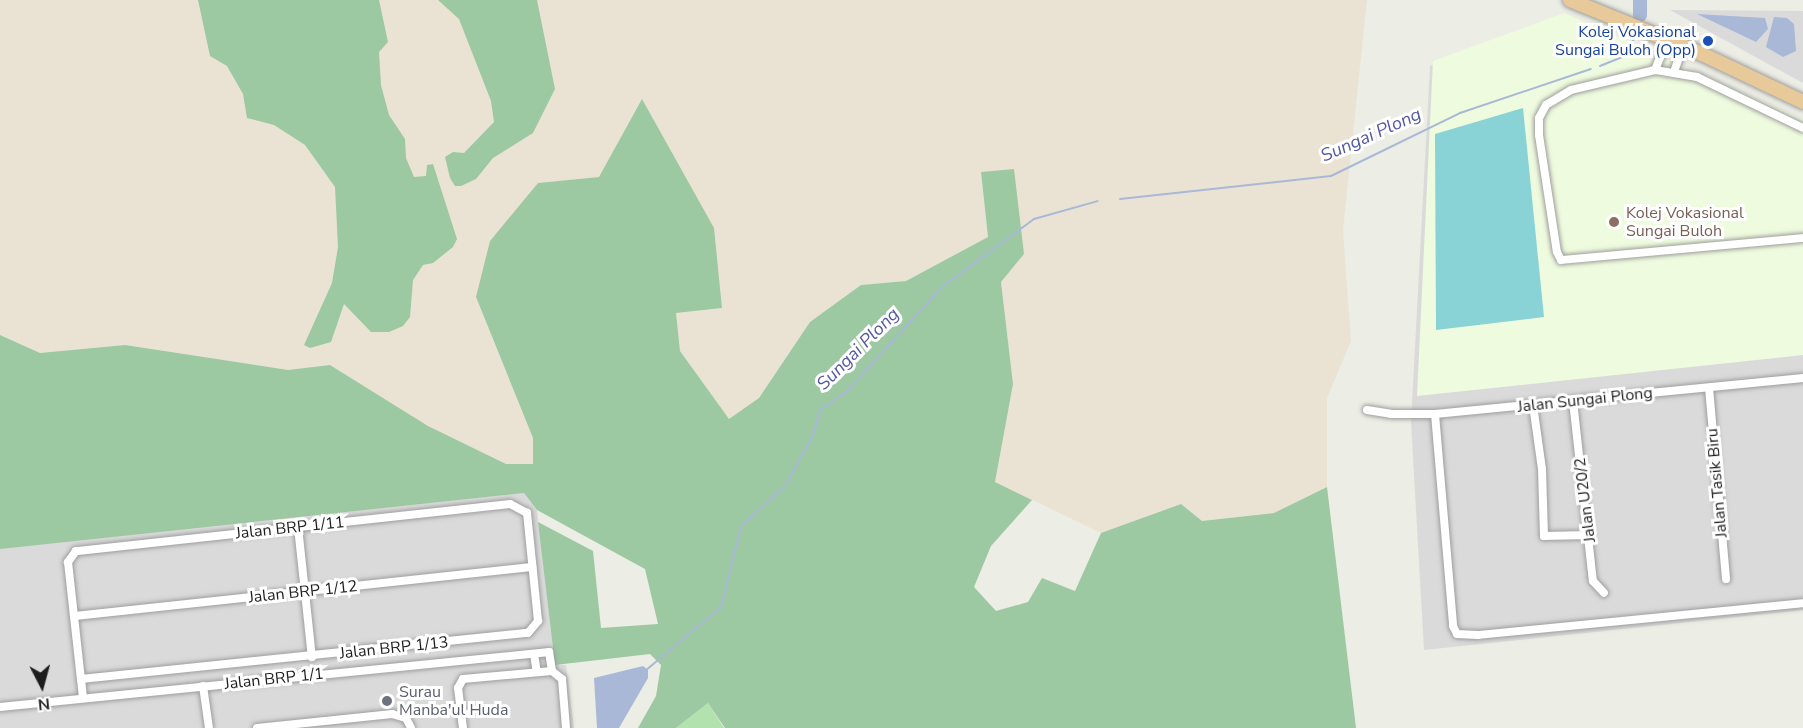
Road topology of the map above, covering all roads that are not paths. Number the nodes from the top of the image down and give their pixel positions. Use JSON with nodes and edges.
{"nodes":[{"id":1,"x":1570,"y":0,"type":"edge"},
{"id":2,"x":1667,"y":40,"type":"junction"},
{"id":3,"x":1683,"y":46,"type":"junction"},
{"id":4,"x":1655,"y":70,"type":"junction"},
{"id":5,"x":1674,"y":72,"type":"junction"},
{"id":6,"x":1803,"y":102,"type":"edge"},
{"id":7,"x":1803,"y":128,"type":"edge"},
{"id":8,"x":1803,"y":238,"type":"edge"},
{"id":9,"x":1803,"y":378,"type":"edge"},
{"id":10,"x":1709,"y":388,"type":"junction"},
{"id":11,"x":1573,"y":401,"type":"junction"},
{"id":12,"x":1533,"y":405,"type":"junction"},
{"id":13,"x":1367,"y":410,"type":"dead end"},
{"id":14,"x":1435,"y":414,"type":"junction"},
{"id":15,"x":298,"y":527,"type":"junction"},
{"id":16,"x":1589,"y":535,"type":"junction"},
{"id":17,"x":532,"y":567,"type":"junction"},
{"id":18,"x":1726,"y":579,"type":"dead end"},
{"id":19,"x":305,"y":591,"type":"junction"},
{"id":20,"x":1604,"y":593,"type":"dead end"},
{"id":21,"x":1803,"y":603,"type":"edge"},
{"id":22,"x":74,"y":616,"type":"junction"},
{"id":23,"x":528,"y":633,"type":"joint"},
{"id":24,"x":534,"y":654,"type":"junction"},
{"id":25,"x":312,"y":657,"type":"junction"},
{"id":26,"x":552,"y":671,"type":"junction"},
{"id":27,"x":537,"y":672,"type":"junction"},
{"id":28,"x":81,"y":679,"type":"junction"},
{"id":29,"x":203,"y":686,"type":"junction"},
{"id":30,"x":83,"y":698,"type":"junction"},
{"id":31,"x":0,"y":707,"type":"edge"},
{"id":32,"x":209,"y":728,"type":"edge"},
{"id":33,"x":257,"y":728,"type":"edge"},
{"id":34,"x":411,"y":728,"type":"edge"},
{"id":35,"x":463,"y":728,"type":"edge"},
{"id":36,"x":566,"y":728,"type":"edge"}],
"edges":[{"from":1,"to":2,"type":"highway"},
{"from":2,"to":3,"type":"highway"},
{"from":2,"to":4,"type":"street"},
{"from":3,"to":5,"type":"street"},
{"from":3,"to":6,"type":"highway"},
{"from":4,"to":5,"type":"street"},
{"from":4,"to":8,"type":"street"},
{"from":5,"to":7,"type":"street"},
{"from":9,"to":10,"type":"street","name":"Jalan Sungai Plong"},
{"from":10,"to":11,"type":"street","name":"Jalan Sungai Plong"},
{"from":10,"to":18,"type":"street","name":"Jalan Tasik Biru"},
{"from":11,"to":12,"type":"street","name":"Jalan Sungai Plong"},
{"from":11,"to":16,"type":"street","name":"Jalan U20/2"},
{"from":12,"to":14,"type":"street","name":"Jalan Sungai Plong"},
{"from":12,"to":16,"type":"street"},
{"from":13,"to":14,"type":"street","name":"Jalan Sungai Plong"},
{"from":14,"to":21,"type":"street"},
{"from":15,"to":17,"type":"street","name":"Jalan BRP 1/11"},
{"from":15,"to":19,"type":"street"},
{"from":15,"to":22,"type":"street","name":"Jalan BRP 1/11"},
{"from":16,"to":20,"type":"street","name":"Jalan U20/2"},
{"from":17,"to":19,"type":"street","name":"Jalan BRP 1/12"},
{"from":17,"to":23,"type":"street","name":"Jalan BRP 1/11"},
{"from":19,"to":22,"type":"street","name":"Jalan BRP 1/12"},
{"from":19,"to":25,"type":"street"},
{"from":22,"to":28,"type":"street","name":"Jalan BRP 1/11"},
{"from":23,"to":25,"type":"street","name":"Jalan BRP 1/13"},
{"from":24,"to":26,"type":"street","name":"Jalan BRP 1/1"},
{"from":24,"to":27,"type":"street"},
{"from":24,"to":29,"type":"street","name":"Jalan BRP 1/1"},
{"from":25,"to":28,"type":"street","name":"Jalan BRP 1/13"},
{"from":26,"to":27,"type":"street"},
{"from":26,"to":36,"type":"street"},
{"from":27,"to":35,"type":"street"},
{"from":28,"to":30,"type":"street","name":"Jalan BRP 1/11"},
{"from":29,"to":30,"type":"street","name":"Jalan BRP 1/1"},
{"from":29,"to":32,"type":"street"},
{"from":30,"to":31,"type":"street","name":"Jalan BRP 1/1"},
{"from":33,"to":34,"type":"street"}]}
